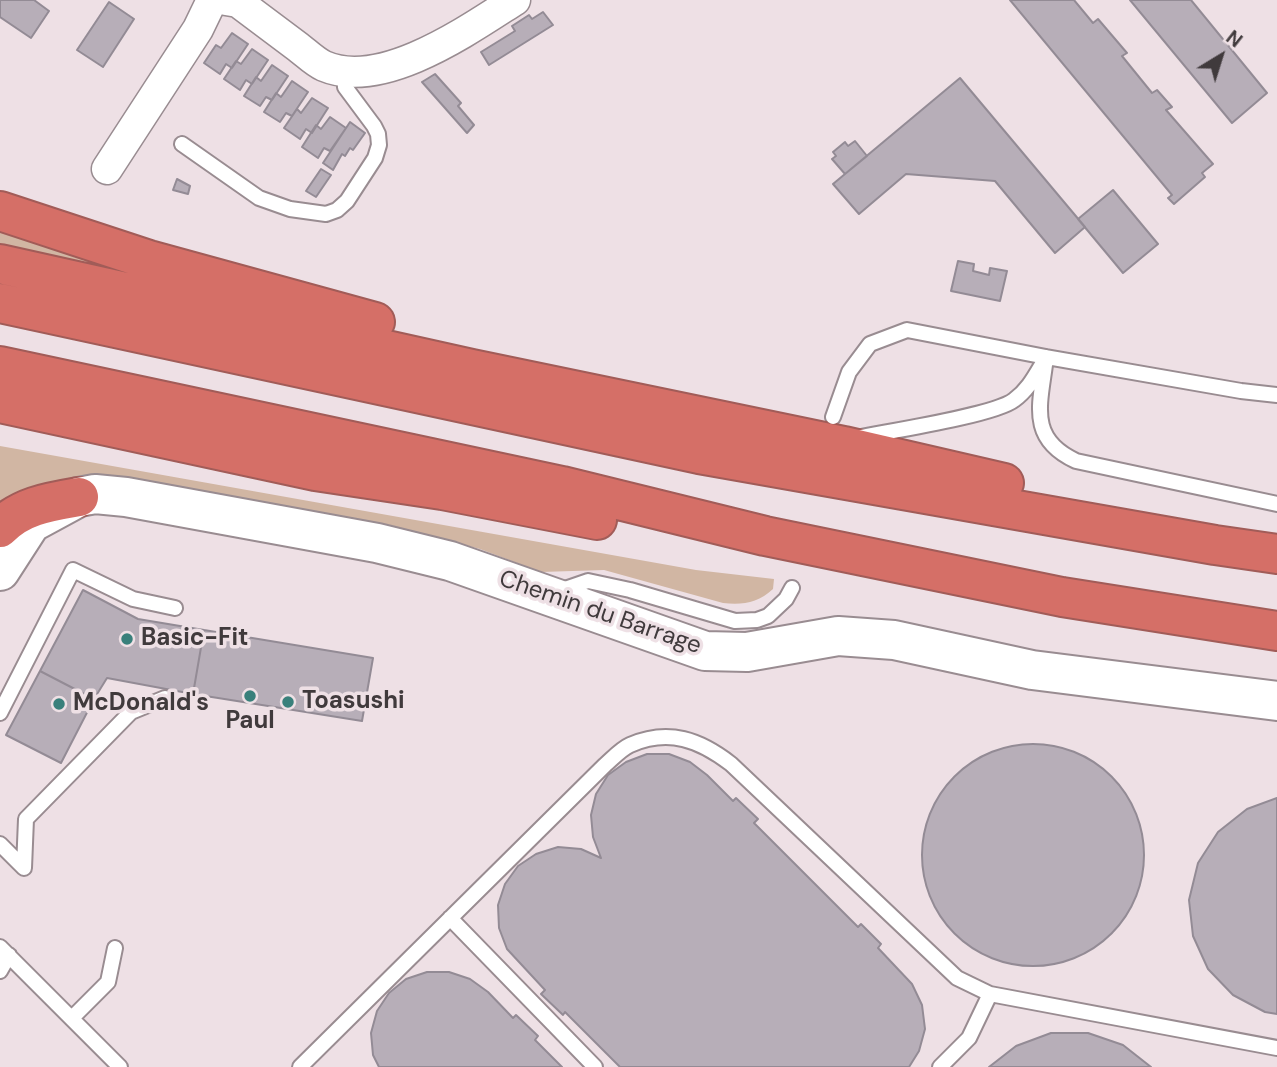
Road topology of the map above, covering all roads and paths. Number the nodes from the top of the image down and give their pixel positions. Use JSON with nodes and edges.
{"nodes":[{"id":1,"x":212,"y":0,"type":"edge"},
{"id":2,"x":226,"y":0,"type":"edge"},
{"id":3,"x":515,"y":0,"type":"edge"},
{"id":4,"x":344,"y":72,"type":"junction"},
{"id":5,"x":182,"y":144,"type":"dead end"},
{"id":6,"x":107,"y":169,"type":"dead end"},
{"id":7,"x":0,"y":211,"type":"edge"},
{"id":8,"x":0,"y":264,"type":"edge"},
{"id":9,"x":0,"y":303,"type":"edge"},
{"id":10,"x":1046,"y":357,"type":"junction"},
{"id":11,"x":0,"y":366,"type":"edge"},
{"id":12,"x":1277,"y":395,"type":"edge"},
{"id":13,"x":0,"y":402,"type":"edge"},
{"id":14,"x":655,"y":406,"type":"junction"},
{"id":15,"x":0,"y":426,"type":"edge"},
{"id":16,"x":839,"y":431,"type":"junction"},
{"id":17,"x":315,"y":471,"type":"junction"},
{"id":18,"x":79,"y":497,"type":"junction"},
{"id":19,"x":1277,"y":504,"type":"edge"},
{"id":20,"x":0,"y":528,"type":"edge"},
{"id":21,"x":765,"y":536,"type":"junction"},
{"id":22,"x":1215,"y":545,"type":"junction"},
{"id":23,"x":1277,"y":554,"type":"edge"},
{"id":24,"x":0,"y":571,"type":"edge"},
{"id":25,"x":792,"y":588,"type":"dead end"},
{"id":26,"x":548,"y":595,"type":"junction"},
{"id":27,"x":175,"y":608,"type":"dead end"},
{"id":28,"x":1277,"y":631,"type":"edge"},
{"id":29,"x":165,"y":698,"type":"dead end"},
{"id":30,"x":1277,"y":701,"type":"edge"},
{"id":31,"x":0,"y":713,"type":"edge"},
{"id":32,"x":0,"y":844,"type":"edge"},
{"id":33,"x":450,"y":918,"type":"junction"},
{"id":34,"x":115,"y":948,"type":"dead end"},
{"id":35,"x":4,"y":951,"type":"edge"},
{"id":36,"x":0,"y":971,"type":"edge"},
{"id":37,"x":990,"y":995,"type":"junction"},
{"id":38,"x":72,"y":1018,"type":"junction"},
{"id":39,"x":1277,"y":1048,"type":"edge"},
{"id":40,"x":120,"y":1067,"type":"edge"},
{"id":41,"x":300,"y":1067,"type":"edge"},
{"id":42,"x":595,"y":1067,"type":"edge"},
{"id":43,"x":940,"y":1067,"type":"edge"}],
"edges":[{"from":1,"to":6,"type":"street"},
{"from":2,"to":4,"type":"street"},
{"from":3,"to":4,"type":"street"},
{"from":4,"to":5,"type":"lane"},
{"from":7,"to":14,"type":"highway"},
{"from":8,"to":14,"type":"highway"},
{"from":9,"to":22,"type":"highway"},
{"from":10,"to":12,"type":"lane"},
{"from":10,"to":16,"type":"lane"},
{"from":10,"to":16,"type":"lane"},
{"from":10,"to":19,"type":"lane"},
{"from":11,"to":21,"type":"highway"},
{"from":13,"to":17,"type":"highway"},
{"from":14,"to":16,"type":"highway"},
{"from":15,"to":17,"type":"highway"},
{"from":16,"to":22,"type":"highway"},
{"from":17,"to":21,"type":"highway"},
{"from":18,"to":20,"type":"highway"},
{"from":18,"to":24,"type":"main road","name":"Chemin du Barrage"},
{"from":18,"to":26,"type":"main road","name":"Chemin du Barrage"},
{"from":21,"to":28,"type":"highway"},
{"from":22,"to":23,"type":"highway"},
{"from":25,"to":26,"type":"lane"},
{"from":26,"to":30,"type":"main road","name":"Chemin du Barrage"},
{"from":27,"to":31,"type":"lane"},
{"from":29,"to":32,"type":"lane"},
{"from":33,"to":37,"type":"lane"},
{"from":33,"to":41,"type":"lane"},
{"from":33,"to":42,"type":"lane"},
{"from":34,"to":38,"type":"lane"},
{"from":35,"to":36,"type":"lane"},
{"from":35,"to":38,"type":"lane"},
{"from":37,"to":39,"type":"lane"},
{"from":37,"to":43,"type":"lane"},
{"from":38,"to":40,"type":"lane"}]}
